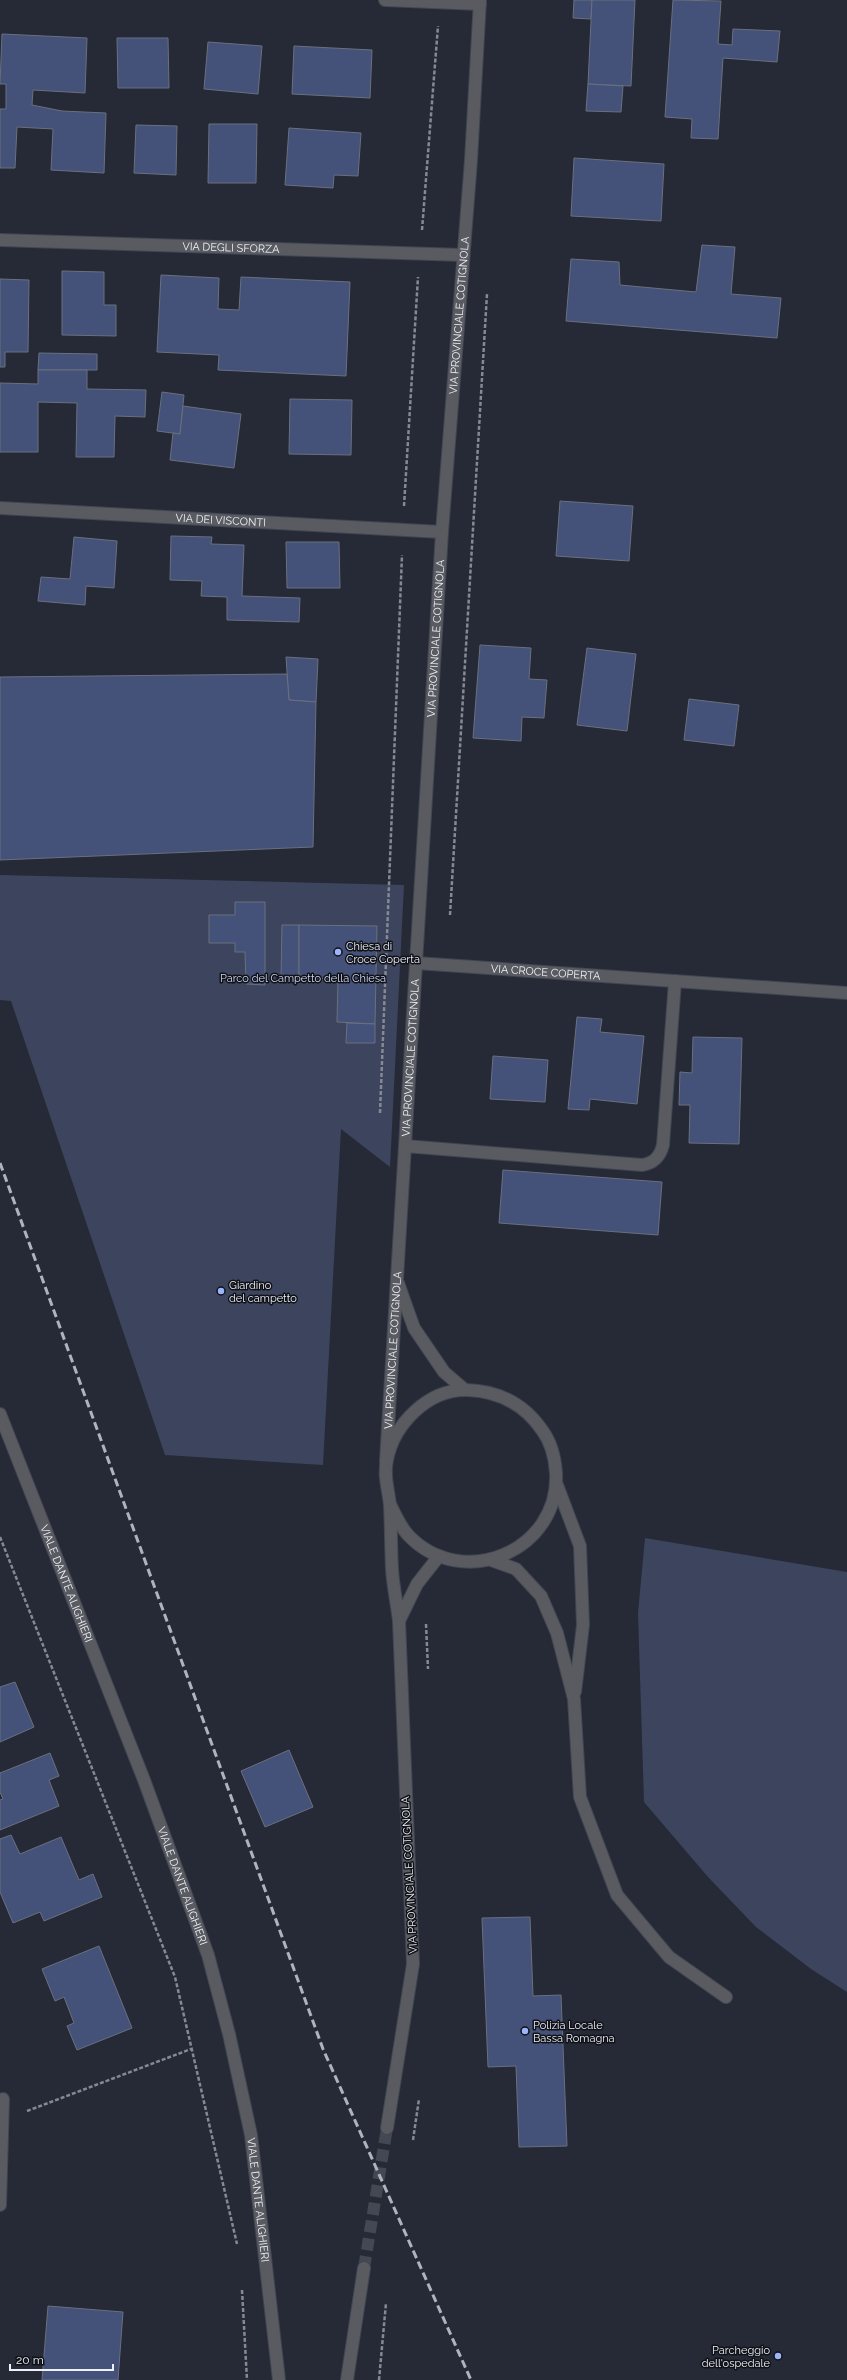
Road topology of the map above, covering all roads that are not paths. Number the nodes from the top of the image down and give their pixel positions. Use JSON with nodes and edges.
{"nodes":[{"id":1,"x":385,"y":0,"type":"edge"},
{"id":2,"x":480,"y":2,"type":"edge"},
{"id":3,"x":0,"y":240,"type":"edge"},
{"id":4,"x":462,"y":256,"type":"junction"},
{"id":5,"x":0,"y":508,"type":"edge"},
{"id":6,"x":442,"y":532,"type":"junction"},
{"id":7,"x":416,"y":962,"type":"junction"},
{"id":8,"x":675,"y":981,"type":"junction"},
{"id":9,"x":847,"y":993,"type":"edge"},
{"id":10,"x":405,"y":1146,"type":"junction"},
{"id":11,"x":396,"y":1278,"type":"junction"},
{"id":12,"x":465,"y":1390,"type":"junction"},
{"id":13,"x":0,"y":1414,"type":"edge"},
{"id":14,"x":386,"y":1461,"type":"junction"},
{"id":15,"x":557,"y":1485,"type":"junction"},
{"id":16,"x":390,"y":1504,"type":"junction"},
{"id":17,"x":439,"y":1556,"type":"junction"},
{"id":18,"x":491,"y":1560,"type":"junction"},
{"id":19,"x":399,"y":1621,"type":"junction"},
{"id":20,"x":574,"y":1699,"type":"junction"},
{"id":21,"x":726,"y":1998,"type":"dead end"},
{"id":22,"x":3,"y":2099,"type":"dead end"},
{"id":23,"x":387,"y":2128,"type":"tunnel mouth"},
{"id":24,"x":0,"y":2205,"type":"edge"},
{"id":25,"x":364,"y":2268,"type":"tunnel mouth"},
{"id":26,"x":353,"y":2334,"type":"junction"},
{"id":27,"x":279,"y":2380,"type":"edge"},
{"id":28,"x":347,"y":2380,"type":"edge"},
{"id":29,"x":352,"y":2380,"type":"edge"}],
"edges":[{"from":1,"to":2,"type":"street"},
{"from":2,"to":4,"type":"street","name":"VIA PROVINCIALE COTIGNOLA"},
{"from":3,"to":4,"type":"street","name":"VIA DEGLI SFORZA"},
{"from":4,"to":6,"type":"street","name":"VIA PROVINCIALE COTIGNOLA"},
{"from":5,"to":6,"type":"street","name":"VIA DEI VISCONTI"},
{"from":6,"to":7,"type":"street","name":"VIA PROVINCIALE COTIGNOLA"},
{"from":7,"to":8,"type":"street","name":"VIA CROCE COPERTA"},
{"from":7,"to":10,"type":"street","name":"VIA PROVINCIALE COTIGNOLA"},
{"from":8,"to":9,"type":"street","name":"VIA CROCE COPERTA"},
{"from":8,"to":10,"type":"street","name":"VIA PROVINCIALE COTIGNOLA"},
{"from":10,"to":11,"type":"street","name":"VIA PROVINCIALE COTIGNOLA"},
{"from":11,"to":12,"type":"street","name":"VIA PROVINCIALE COTIGNOLA"},
{"from":11,"to":14,"type":"street","name":"VIA PROVINCIALE COTIGNOLA"},
{"from":12,"to":14,"type":"street","name":"VIA PROVINCIALE COTIGNOLA"},
{"from":12,"to":15,"type":"street","name":"VIA PROVINCIALE COTIGNOLA"},
{"from":13,"to":27,"type":"street","name":"VIALE DANTE ALIGHIERI"},
{"from":14,"to":16,"type":"street","name":"VIA PROVINCIALE COTIGNOLA"},
{"from":15,"to":18,"type":"street","name":"VIA PROVINCIALE COTIGNOLA"},
{"from":15,"to":20,"type":"street"},
{"from":16,"to":17,"type":"street","name":"VIA PROVINCIALE COTIGNOLA"},
{"from":16,"to":19,"type":"street","name":"VIA PROVINCIALE COTIGNOLA"},
{"from":17,"to":18,"type":"street","name":"VIA PROVINCIALE COTIGNOLA"},
{"from":17,"to":19,"type":"street","name":"VIA PROVINCIALE COTIGNOLA"},
{"from":18,"to":20,"type":"street"},
{"from":19,"to":23,"type":"street","name":"VIA PROVINCIALE COTIGNOLA"},
{"from":20,"to":21,"type":"street"},
{"from":22,"to":24,"type":"street"},
{"from":25,"to":26,"type":"street"},
{"from":26,"to":28,"type":"street"},
{"from":26,"to":29,"type":"street"}]}
